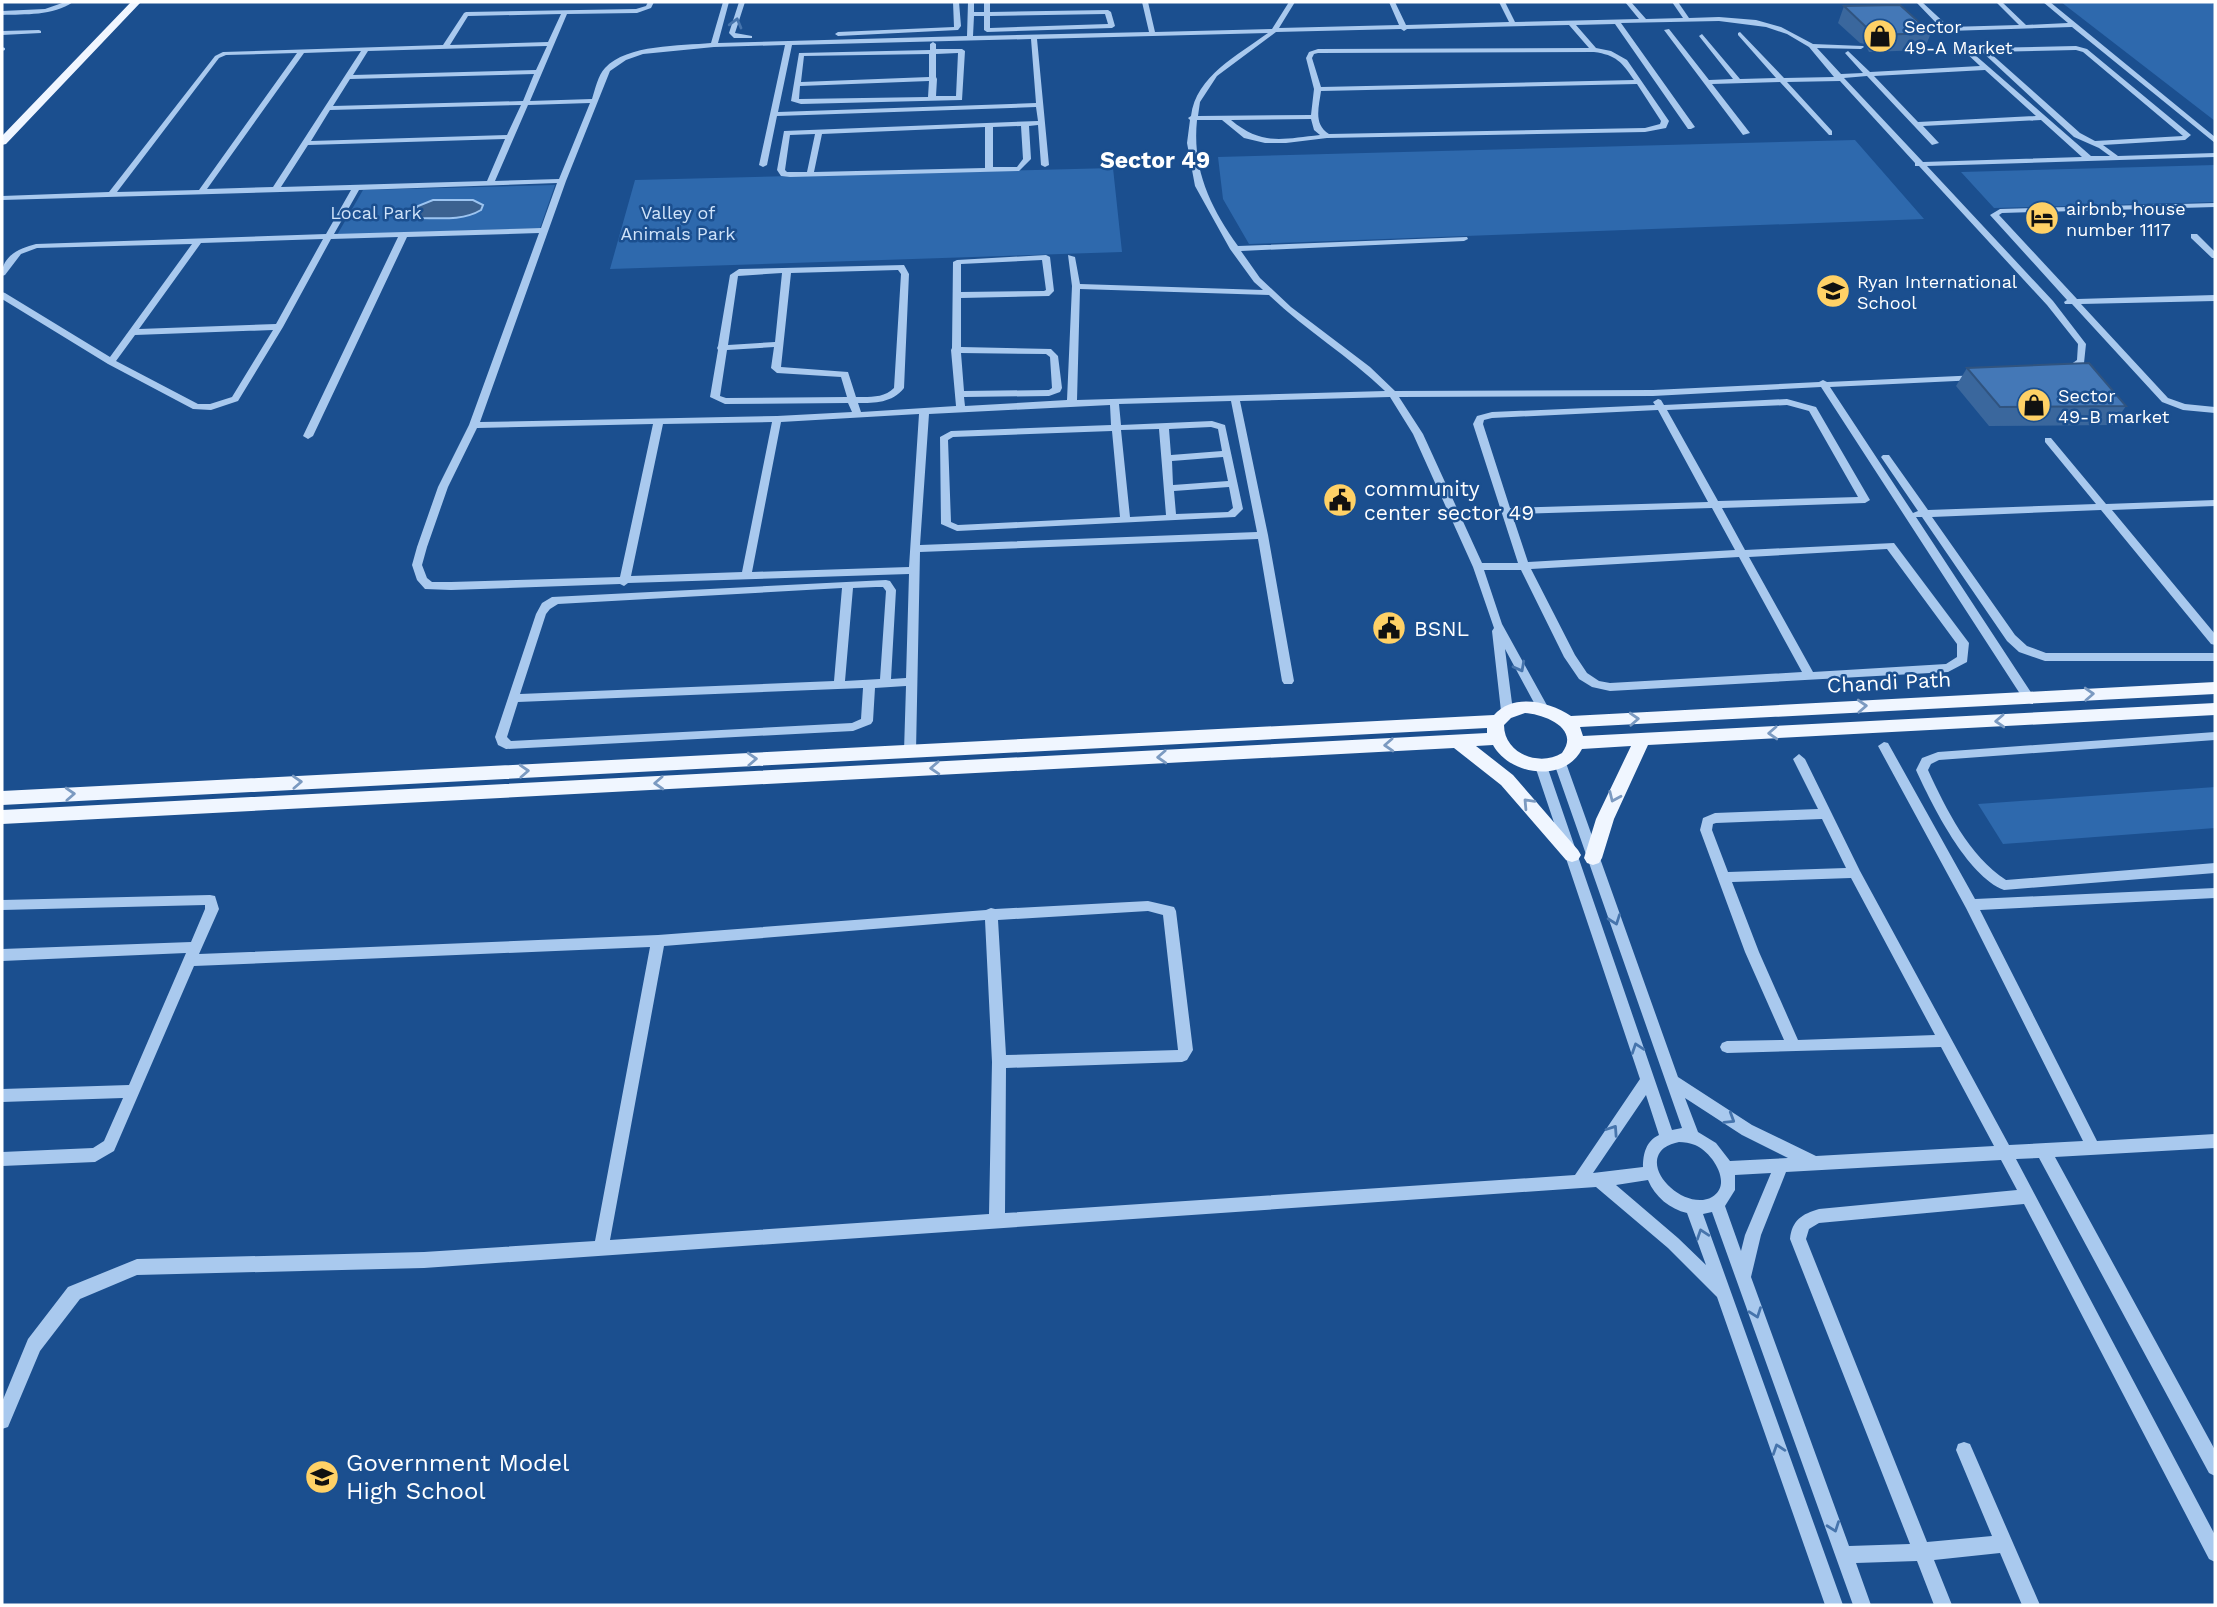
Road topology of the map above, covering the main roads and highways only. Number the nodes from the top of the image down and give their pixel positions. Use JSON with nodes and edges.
{"nodes":[{"id":1,"x":136,"y":2,"type":"edge"},
{"id":2,"x":2,"y":142,"type":"edge"},
{"id":3,"x":2215,"y":688,"type":"edge"},
{"id":4,"x":2215,"y":709,"type":"edge"},
{"id":5,"x":1566,"y":722,"type":"junction"},
{"id":6,"x":1500,"y":724,"type":"junction"},
{"id":7,"x":1642,"y":740,"type":"junction"},
{"id":8,"x":1457,"y":741,"type":"junction"},
{"id":9,"x":1575,"y":743,"type":"junction"},
{"id":10,"x":2,"y":798,"type":"edge"},
{"id":11,"x":2,"y":817,"type":"edge"},
{"id":12,"x":1572,"y":855,"type":"road end"},
{"id":13,"x":1593,"y":858,"type":"road end"}],
"edges":[{"from":1,"to":2,"type":"main road"},
{"from":5,"to":3,"type":"main road","name":"Chandi Path","one_way":true},
{"from":4,"to":7,"type":"main road","one_way":true},
{"from":5,"to":6,"type":"main road"},
{"from":5,"to":9,"type":"main road"},
{"from":6,"to":8,"type":"main road"},
{"from":6,"to":9,"type":"main road"},
{"from":10,"to":6,"type":"main road","one_way":true},
{"from":7,"to":9,"type":"main road"},
{"from":7,"to":13,"type":"main road","one_way":true},
{"from":8,"to":11,"type":"main road","one_way":true},
{"from":12,"to":8,"type":"main road","one_way":true}]}
